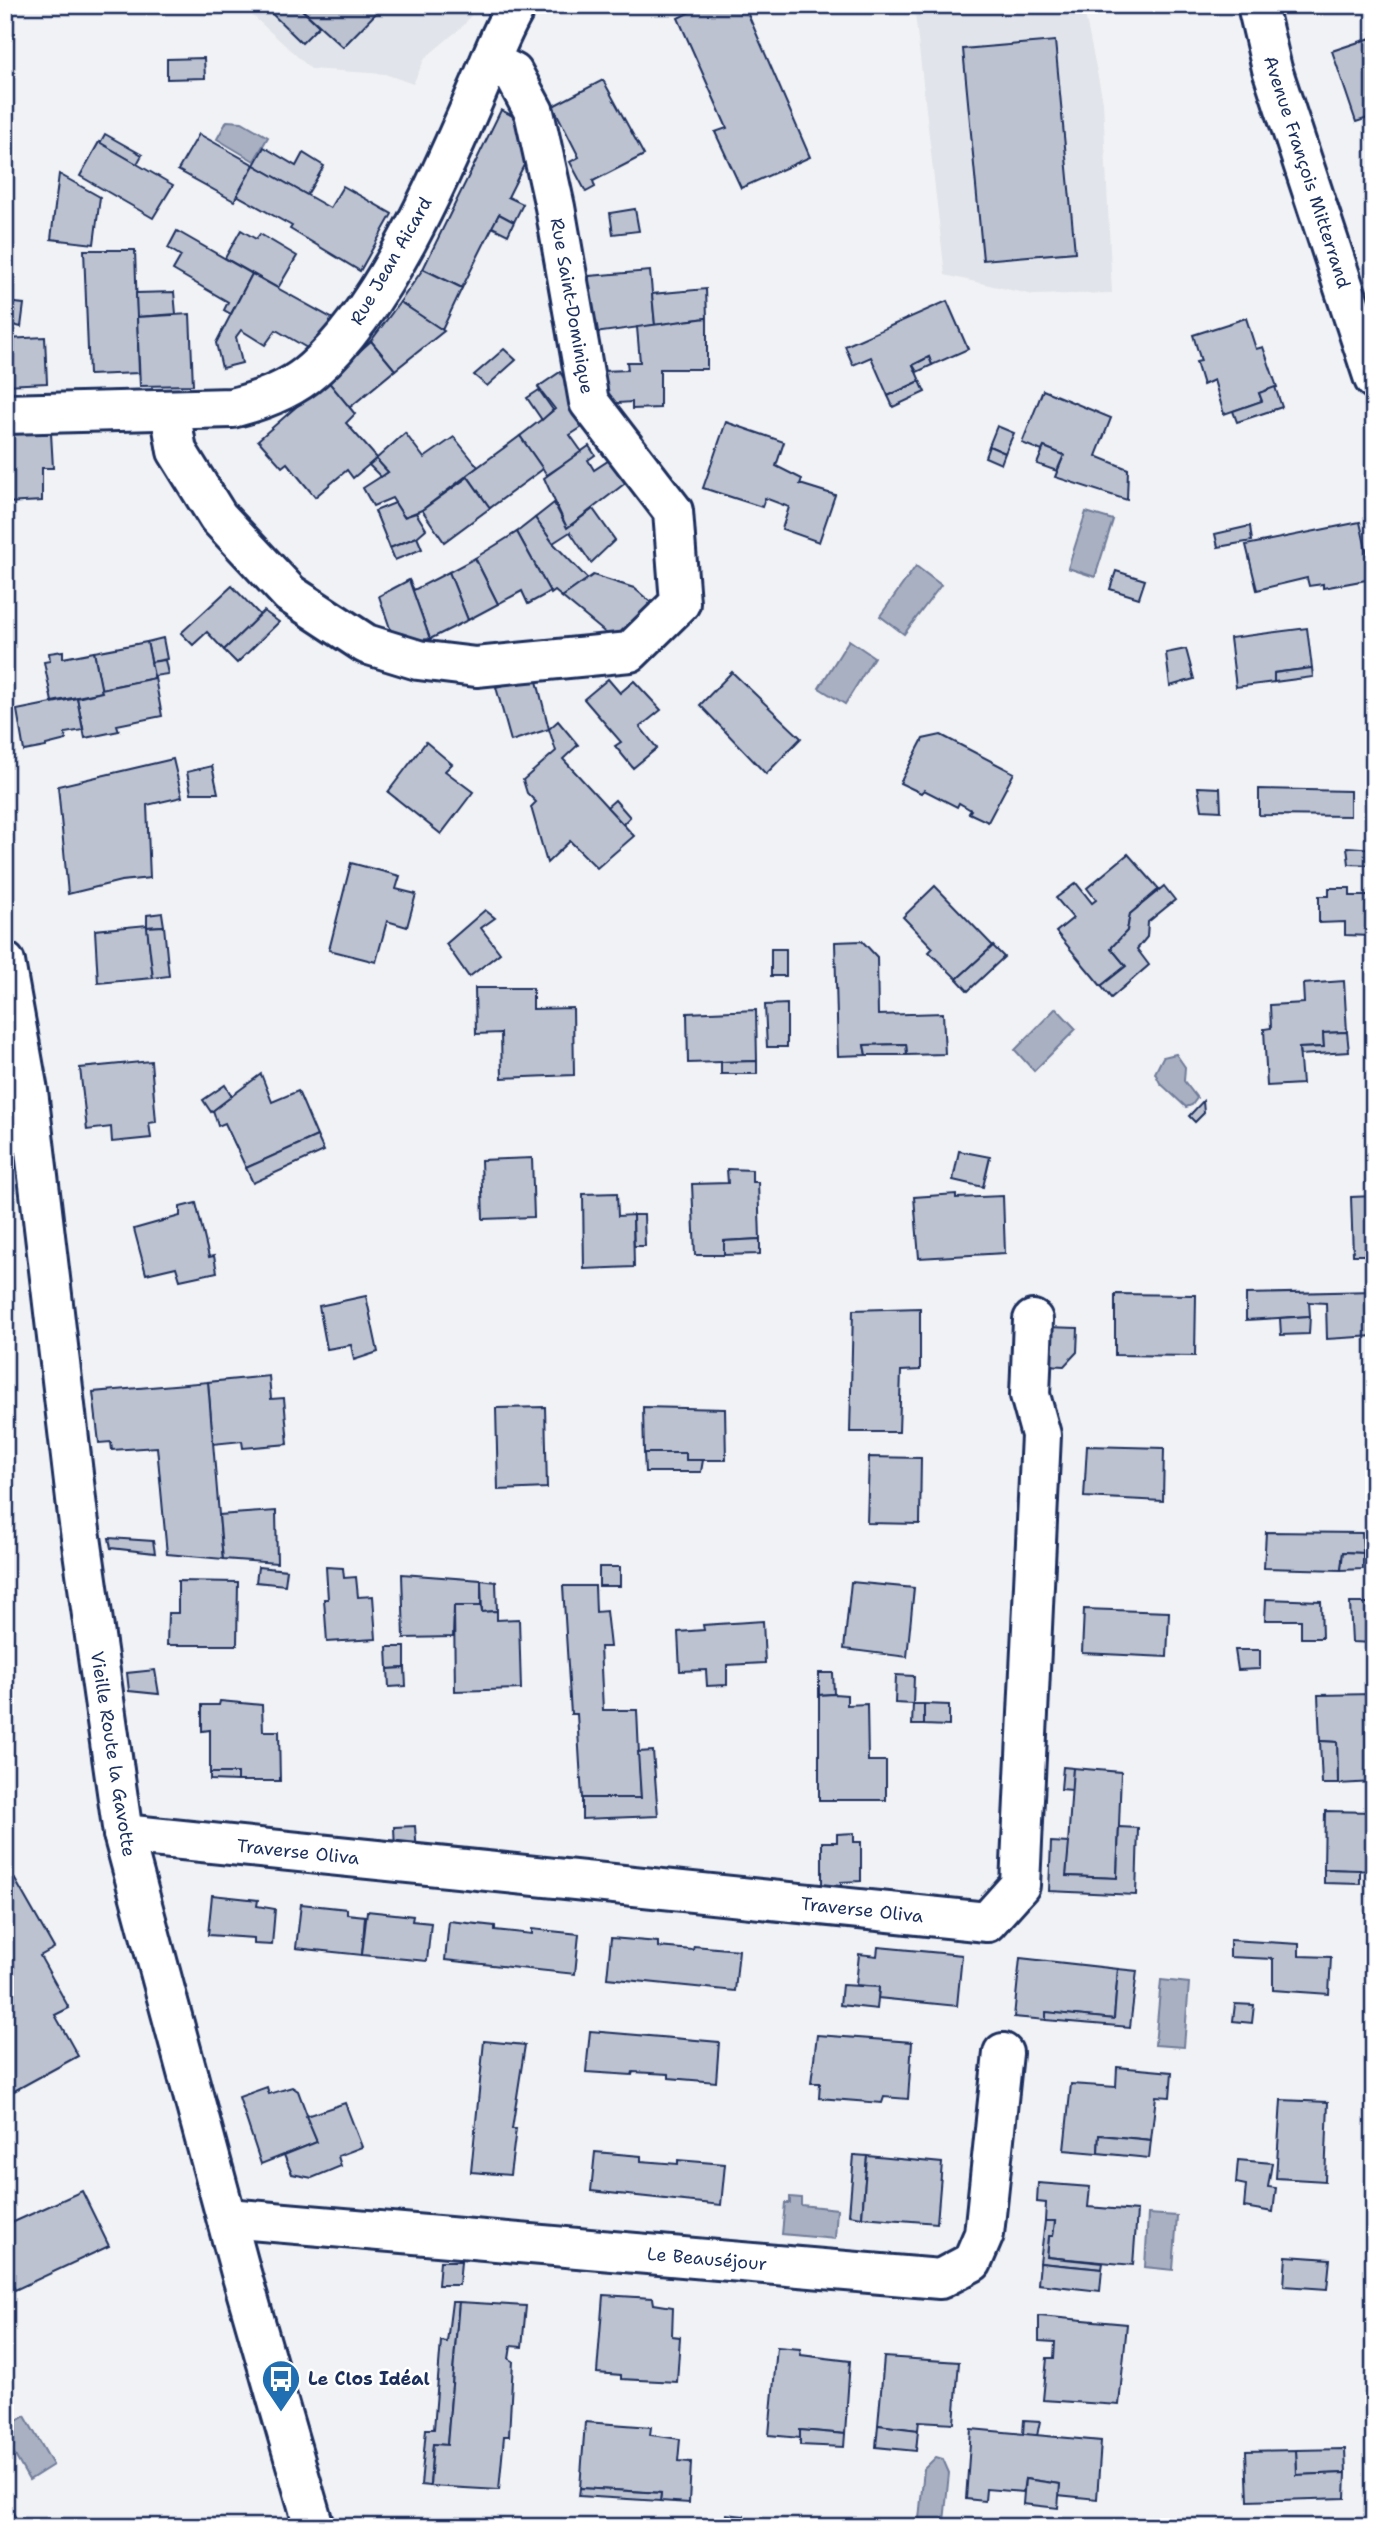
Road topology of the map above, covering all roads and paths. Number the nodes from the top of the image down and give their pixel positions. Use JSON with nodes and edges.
{"nodes":[{"id":1,"x":517,"y":5,"type":"edge"},
{"id":2,"x":1257,"y":5,"type":"edge"},
{"id":3,"x":491,"y":62,"type":"junction"},
{"id":4,"x":1374,"y":379,"type":"edge"},
{"id":5,"x":170,"y":410,"type":"junction"},
{"id":6,"x":5,"y":414,"type":"edge"},
{"id":7,"x":5,"y":962,"type":"edge"},
{"id":8,"x":1033,"y":1320,"type":"dead end"},
{"id":9,"x":124,"y":1833,"type":"junction"},
{"id":10,"x":1003,"y":2053,"type":"dead end"},
{"id":11,"x":227,"y":2218,"type":"junction"},
{"id":12,"x":314,"y":2527,"type":"edge"}],
"edges":[{"from":1,"to":3,"type":"street","name":"Rue Jean Aicard"},
{"from":2,"to":4,"type":"street","name":"Avenue François Mitterrand"},
{"from":3,"to":5,"type":"street","name":"Rue Jean Aicard"},
{"from":3,"to":5,"type":"street","name":"Rue Saint-Dominique"},
{"from":5,"to":6,"type":"street","name":"Rue Jean Aicard"},
{"from":7,"to":9,"type":"street","name":"Vieille Route la Gavotte"},
{"from":8,"to":9,"type":"street","name":"Traverse Oliva"},
{"from":9,"to":11,"type":"street","name":"Vieille Route la Gavotte"},
{"from":10,"to":11,"type":"street","name":"Le Beauséjour"},
{"from":11,"to":12,"type":"street","name":"Vieille Route la Gavotte"}]}
